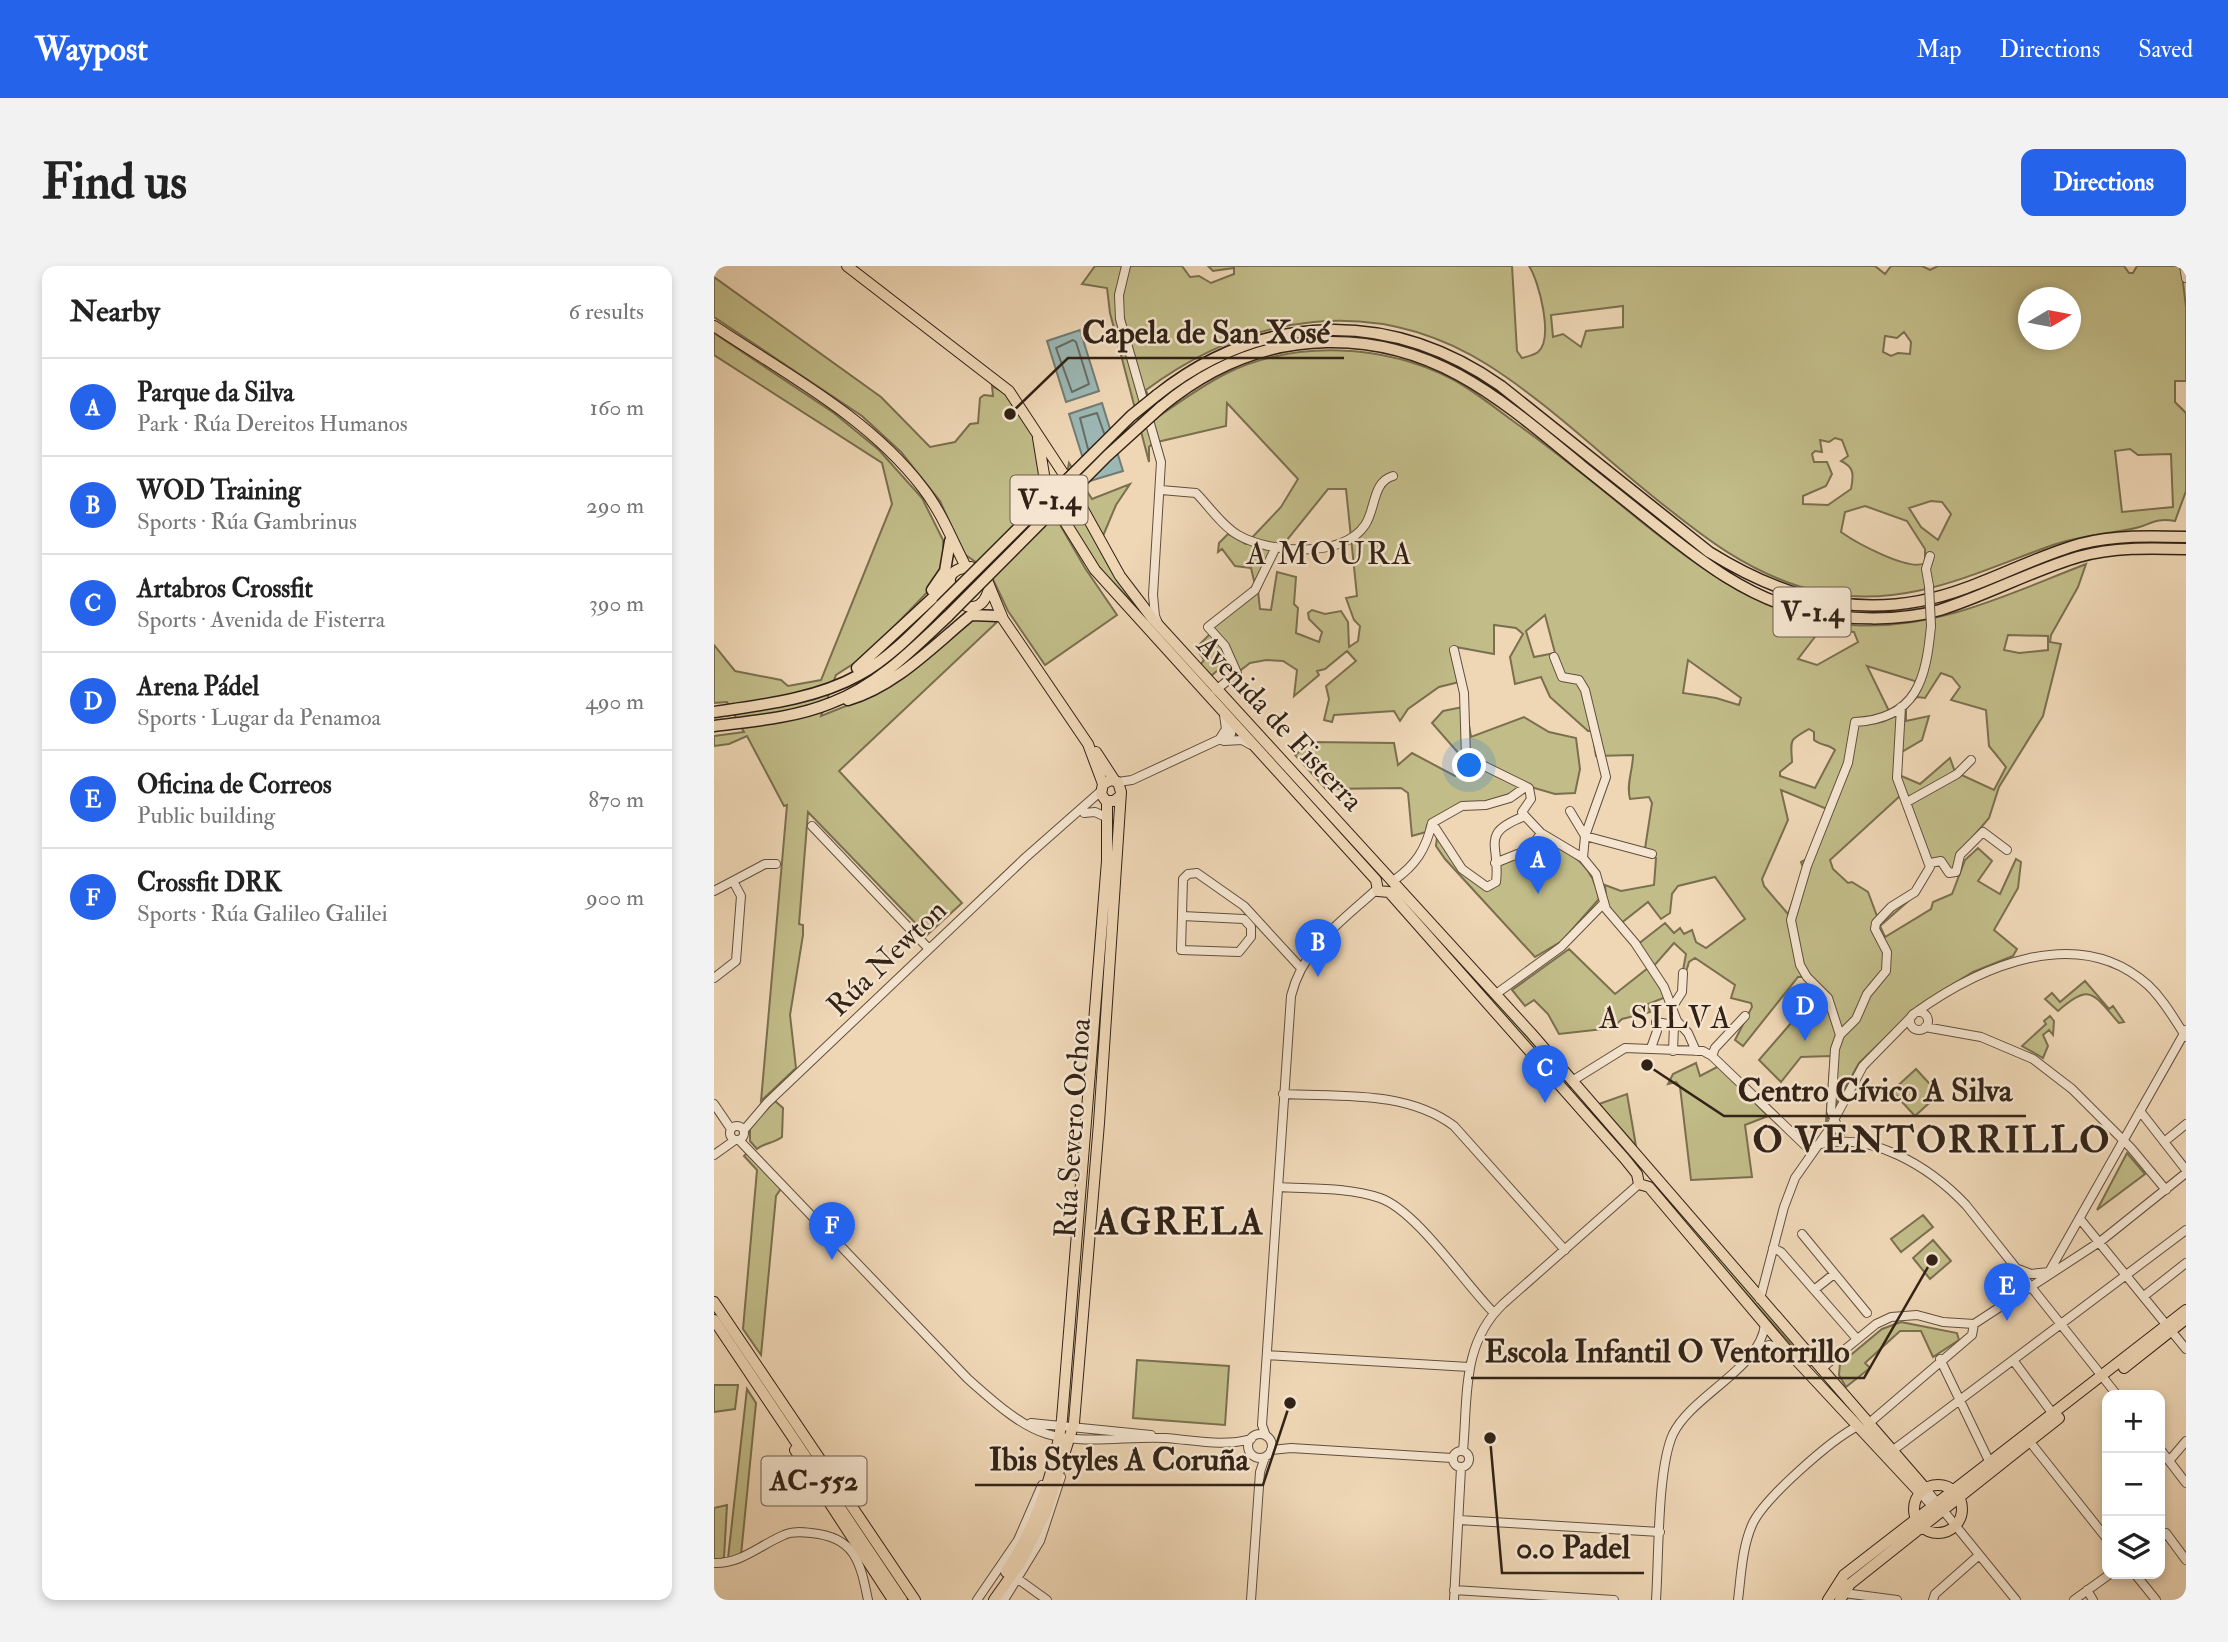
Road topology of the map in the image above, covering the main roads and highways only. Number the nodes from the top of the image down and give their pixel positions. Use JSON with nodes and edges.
{"nodes":[{"id":1,"x":847,"y":266,"type":"edge"},
{"id":2,"x":714,"y":326,"type":"edge"},
{"id":3,"x":1036,"y":431,"type":"junction"},
{"id":4,"x":1085,"y":514,"type":"junction"},
{"id":5,"x":1060,"y":516,"type":"junction"},
{"id":6,"x":949,"y":537,"type":"junction"},
{"id":7,"x":2186,"y":537,"type":"edge"},
{"id":8,"x":2186,"y":549,"type":"edge"},
{"id":9,"x":1086,"y":558,"type":"junction"},
{"id":10,"x":966,"y":567,"type":"junction"},
{"id":11,"x":951,"y":579,"type":"junction"},
{"id":12,"x":989,"y":589,"type":"junction"},
{"id":13,"x":976,"y":605,"type":"junction"},
{"id":14,"x":919,"y":609,"type":"junction"},
{"id":15,"x":1150,"y":609,"type":"junction"},
{"id":16,"x":945,"y":611,"type":"junction"},
{"id":17,"x":1001,"y":617,"type":"junction"},
{"id":18,"x":930,"y":649,"type":"junction"},
{"id":19,"x":1186,"y":658,"type":"junction"},
{"id":20,"x":808,"y":694,"type":"junction"},
{"id":21,"x":832,"y":703,"type":"junction"},
{"id":22,"x":720,"y":712,"type":"edge"},
{"id":23,"x":1233,"y":724,"type":"junction"},
{"id":24,"x":714,"y":726,"type":"edge"},
{"id":25,"x":1088,"y":744,"type":"junction"},
{"id":26,"x":1118,"y":787,"type":"junction"},
{"id":27,"x":1104,"y":794,"type":"junction"},
{"id":28,"x":1391,"y":879,"type":"junction"},
{"id":29,"x":1377,"y":885,"type":"junction"},
{"id":30,"x":1388,"y":892,"type":"junction"},
{"id":31,"x":1092,"y":1059,"type":"junction"},
{"id":32,"x":1651,"y":1172,"type":"junction"},
{"id":33,"x":1642,"y":1182,"type":"junction"},
{"id":34,"x":1091,"y":1219,"type":"junction"},
{"id":35,"x":714,"y":1302,"type":"edge"},
{"id":36,"x":2186,"y":1310,"type":"edge"},
{"id":37,"x":2186,"y":1319,"type":"edge"},
{"id":38,"x":714,"y":1320,"type":"edge"},
{"id":39,"x":2169,"y":1327,"type":"junction"},
{"id":40,"x":740,"y":1360,"type":"junction"},
{"id":41,"x":1801,"y":1363,"type":"junction"},
{"id":42,"x":1821,"y":1369,"type":"junction"},
{"id":43,"x":763,"y":1375,"type":"junction"},
{"id":44,"x":2104,"y":1379,"type":"junction"},
{"id":45,"x":1863,"y":1425,"type":"junction"},
{"id":46,"x":2027,"y":1438,"type":"junction"},
{"id":47,"x":1909,"y":1482,"type":"junction"},
{"id":48,"x":1922,"y":1491,"type":"junction"},
{"id":49,"x":1956,"y":1494,"type":"junction"},
{"id":50,"x":1916,"y":1523,"type":"junction"},
{"id":51,"x":878,"y":1561,"type":"junction"},
{"id":52,"x":1842,"y":1597,"type":"edge"},
{"id":53,"x":893,"y":1600,"type":"edge"},
{"id":54,"x":904,"y":1600,"type":"edge"},
{"id":55,"x":915,"y":1600,"type":"edge"},
{"id":56,"x":987,"y":1600,"type":"edge"},
{"id":57,"x":995,"y":1600,"type":"edge"},
{"id":58,"x":1828,"y":1600,"type":"edge"}],
"edges":[{"from":1,"to":3,"type":"main road","name":"Avenida de Fisterra"},
{"from":2,"to":6,"type":"main road"},
{"from":3,"to":4,"type":"main road","name":"Avenida de Fisterra"},
{"from":3,"to":5,"type":"main road","name":"Avenida de Fisterra"},
{"from":4,"to":5,"type":"main road"},
{"from":4,"to":15,"type":"main road","name":"Avenida de Fisterra"},
{"from":5,"to":9,"type":"main road","name":"Avenida de Fisterra"},
{"from":6,"to":10,"type":"main road"},
{"from":6,"to":11,"type":"main road"},
{"from":6,"to":14,"type":"highway"},
{"from":7,"to":16,"type":"highway","number":"V-1.4","bridge":true},
{"from":8,"to":16,"type":"highway","number":"V-1.4","bridge":true},
{"from":9,"to":15,"type":"main road"},
{"from":9,"to":23,"type":"main road","name":"Avenida de Fisterra"},
{"from":10,"to":11,"type":"main road"},
{"from":10,"to":12,"type":"main road","name":"Rúa Severo Ochoa"},
{"from":11,"to":13,"type":"main road","name":"Rúa Severo Ochoa"},
{"from":11,"to":14,"type":"highway"},
{"from":12,"to":13,"type":"main road"},
{"from":12,"to":17,"type":"main road","name":"Rúa Severo Ochoa"},
{"from":13,"to":17,"type":"main road","name":"Rúa Severo Ochoa"},
{"from":13,"to":18,"type":"highway"},
{"from":14,"to":20,"type":"highway"},
{"from":15,"to":19,"type":"main road","name":"Avenida de Fisterra"},
{"from":16,"to":20,"type":"highway","number":"V-1.4"},
{"from":16,"to":21,"type":"highway","number":"V-1.4"},
{"from":17,"to":18,"type":"highway"},
{"from":17,"to":25,"type":"main road","name":"Rúa Severo Ochoa"},
{"from":18,"to":21,"type":"highway"},
{"from":19,"to":23,"type":"main road"},
{"from":19,"to":28,"type":"main road","name":"Avenida de Fisterra"},
{"from":20,"to":22,"type":"highway","number":"V-1.4"},
{"from":21,"to":24,"type":"highway","number":"V-1.4"},
{"from":23,"to":29,"type":"main road","name":"Avenida de Fisterra"},
{"from":25,"to":26,"type":"main road","name":"Rúa Severo Ochoa"},
{"from":25,"to":27,"type":"main road","name":"Rúa Severo Ochoa"},
{"from":26,"to":27,"type":"main road"},
{"from":26,"to":27,"type":"main road"},
{"from":26,"to":34,"type":"main road","name":"Rúa Severo Ochoa"},
{"from":27,"to":31,"type":"main road","name":"Rúa Severo Ochoa"},
{"from":28,"to":29,"type":"main road"},
{"from":28,"to":30,"type":"main road"},
{"from":28,"to":32,"type":"main road","name":"Avenida de Fisterra"},
{"from":29,"to":30,"type":"main road"},
{"from":30,"to":33,"type":"main road","name":"Avenida de Fisterra"},
{"from":31,"to":34,"type":"main road"},
{"from":31,"to":56,"type":"main road","name":"Rúa Severo Ochoa"},
{"from":32,"to":33,"type":"main road"},
{"from":32,"to":33,"type":"main road"},
{"from":32,"to":42,"type":"main road","name":"Avenida de Fisterra"},
{"from":33,"to":41,"type":"main road","name":"Avenida de Fisterra"},
{"from":34,"to":57,"type":"main road","name":"Rúa Severo Ochoa"},
{"from":35,"to":43,"type":"main road","number":"AC-552"},
{"from":36,"to":39,"type":"main road"},
{"from":37,"to":39,"type":"main road"},
{"from":38,"to":40,"type":"main road","number":"AC-552"},
{"from":39,"to":44,"type":"main road"},
{"from":40,"to":51,"type":"main road","number":"AC-552"},
{"from":40,"to":53,"type":"main road","number":"AC-552"},
{"from":41,"to":42,"type":"main road"},
{"from":41,"to":45,"type":"main road","name":"Avenida de Fisterra"},
{"from":42,"to":45,"type":"main road","name":"Avenida de Fisterra"},
{"from":43,"to":51,"type":"main road","number":"AC-552"},
{"from":43,"to":55,"type":"main road","number":"AC-552"},
{"from":44,"to":46,"type":"main road"},
{"from":44,"to":46,"type":"main road"},
{"from":45,"to":47,"type":"main road","name":"Avenida de Fisterra"},
{"from":45,"to":48,"type":"main road","name":"Avenida de Fisterra"},
{"from":46,"to":49,"type":"main road"},
{"from":46,"to":49,"type":"main road"},
{"from":47,"to":48,"type":"main road","name":"Avenida de Fisterra"},
{"from":47,"to":50,"type":"main road"},
{"from":48,"to":49,"type":"main road"},
{"from":48,"to":50,"type":"main road"},
{"from":49,"to":50,"type":"main road"},
{"from":49,"to":50,"type":"main road"},
{"from":50,"to":52,"type":"main road"},
{"from":50,"to":58,"type":"main road"},
{"from":51,"to":54,"type":"main road","number":"AC-552"}]}
